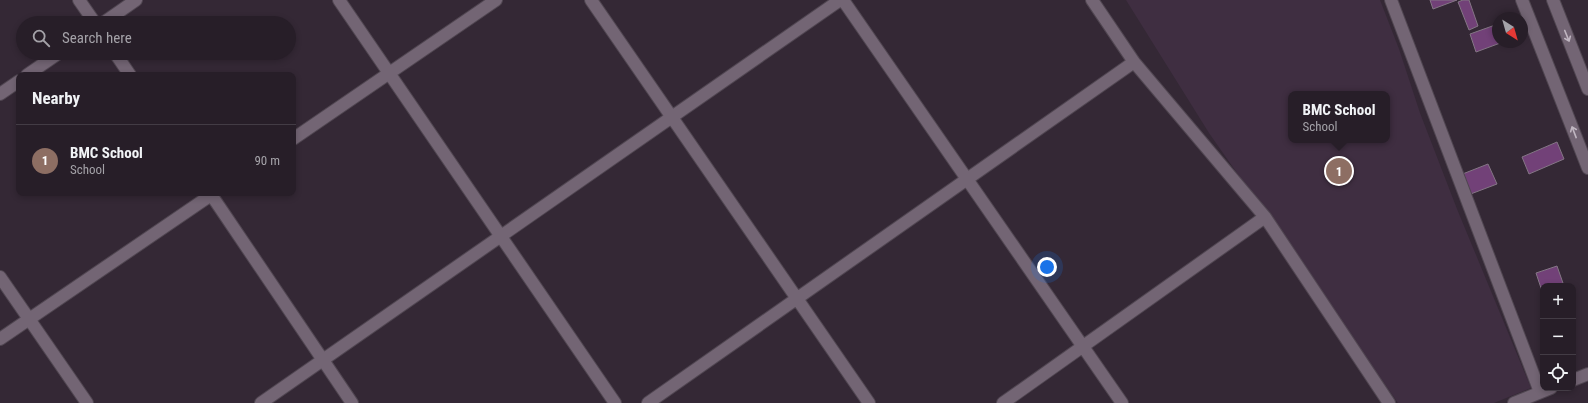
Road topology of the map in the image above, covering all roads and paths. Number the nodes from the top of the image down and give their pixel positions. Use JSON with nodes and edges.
{"nodes":[{"id":1,"x":79,"y":0,"type":"edge"},
{"id":2,"x":136,"y":0,"type":"edge"},
{"id":3,"x":339,"y":0,"type":"edge"},
{"id":4,"x":496,"y":0,"type":"edge"},
{"id":5,"x":592,"y":0,"type":"edge"},
{"id":6,"x":840,"y":0,"type":"edge"},
{"id":7,"x":843,"y":0,"type":"edge"},
{"id":8,"x":1092,"y":0,"type":"edge"},
{"id":9,"x":1392,"y":0,"type":"edge"},
{"id":10,"x":1522,"y":0,"type":"edge"},
{"id":11,"x":1553,"y":0,"type":"edge"},
{"id":12,"x":90,"y":16,"type":"edge"},
{"id":13,"x":113,"y":16,"type":"edge"},
{"id":14,"x":49,"y":60,"type":"edge"},
{"id":15,"x":120,"y":60,"type":"edge"},
{"id":16,"x":1134,"y":62,"type":"junction"},
{"id":17,"x":31,"y":72,"type":"edge"},
{"id":18,"x":128,"y":72,"type":"edge"},
{"id":19,"x":390,"y":73,"type":"junction"},
{"id":20,"x":16,"y":83,"type":"edge"},
{"id":21,"x":1588,"y":89,"type":"edge"},
{"id":22,"x":0,"y":94,"type":"edge"},
{"id":23,"x":672,"y":117,"type":"junction"},
{"id":24,"x":296,"y":137,"type":"edge"},
{"id":25,"x":1588,"y":168,"type":"edge"},
{"id":26,"x":967,"y":179,"type":"junction"},
{"id":27,"x":209,"y":196,"type":"edge"},
{"id":28,"x":213,"y":196,"type":"edge"},
{"id":29,"x":1265,"y":217,"type":"junction"},
{"id":30,"x":501,"y":236,"type":"junction"},
{"id":31,"x":0,"y":277,"type":"edge"},
{"id":32,"x":797,"y":298,"type":"junction"},
{"id":33,"x":30,"y":319,"type":"junction"},
{"id":34,"x":0,"y":339,"type":"edge"},
{"id":35,"x":1084,"y":347,"type":"junction"},
{"id":36,"x":323,"y":360,"type":"junction"},
{"id":37,"x":1588,"y":374,"type":"edge"},
{"id":38,"x":1540,"y":377,"type":"edge"},
{"id":39,"x":1576,"y":379,"type":"edge"},
{"id":40,"x":1543,"y":391,"type":"edge"},
{"id":41,"x":1384,"y":401,"type":"edge"},
{"id":42,"x":88,"y":403,"type":"edge"},
{"id":43,"x":261,"y":403,"type":"edge"},
{"id":44,"x":352,"y":403,"type":"edge"},
{"id":45,"x":615,"y":403,"type":"edge"},
{"id":46,"x":648,"y":403,"type":"edge"},
{"id":47,"x":869,"y":403,"type":"edge"},
{"id":48,"x":1003,"y":403,"type":"edge"},
{"id":49,"x":1122,"y":403,"type":"edge"},
{"id":50,"x":1514,"y":403,"type":"edge"}],
"edges":[{"from":1,"to":12,"type":"street"},
{"from":2,"to":13,"type":"street"},
{"from":3,"to":19,"type":"street"},
{"from":4,"to":19,"type":"street"},
{"from":5,"to":23,"type":"street"},
{"from":6,"to":23,"type":"street"},
{"from":7,"to":26,"type":"street"},
{"from":8,"to":16,"type":"street"},
{"from":9,"to":38,"type":"street"},
{"from":25,"to":10,"type":"street","one_way":true},
{"from":11,"to":21,"type":"street","one_way":true},
{"from":14,"to":17,"type":"street"},
{"from":15,"to":18,"type":"street"},
{"from":16,"to":26,"type":"street"},
{"from":16,"to":29,"type":"street"},
{"from":19,"to":24,"type":"street"},
{"from":19,"to":30,"type":"street"},
{"from":20,"to":22,"type":"street"},
{"from":23,"to":30,"type":"street"},
{"from":23,"to":32,"type":"street"},
{"from":26,"to":32,"type":"street"},
{"from":26,"to":35,"type":"street"},
{"from":27,"to":33,"type":"street"},
{"from":28,"to":36,"type":"street"},
{"from":29,"to":35,"type":"street"},
{"from":29,"to":41,"type":"street"},
{"from":30,"to":36,"type":"street"},
{"from":30,"to":45,"type":"street"},
{"from":31,"to":33,"type":"street"},
{"from":32,"to":46,"type":"street"},
{"from":32,"to":47,"type":"street"},
{"from":33,"to":34,"type":"street"},
{"from":33,"to":42,"type":"street"},
{"from":35,"to":48,"type":"street"},
{"from":35,"to":49,"type":"street"},
{"from":36,"to":43,"type":"street"},
{"from":36,"to":44,"type":"street"},
{"from":37,"to":39,"type":"street"},
{"from":40,"to":50,"type":"street"}]}
